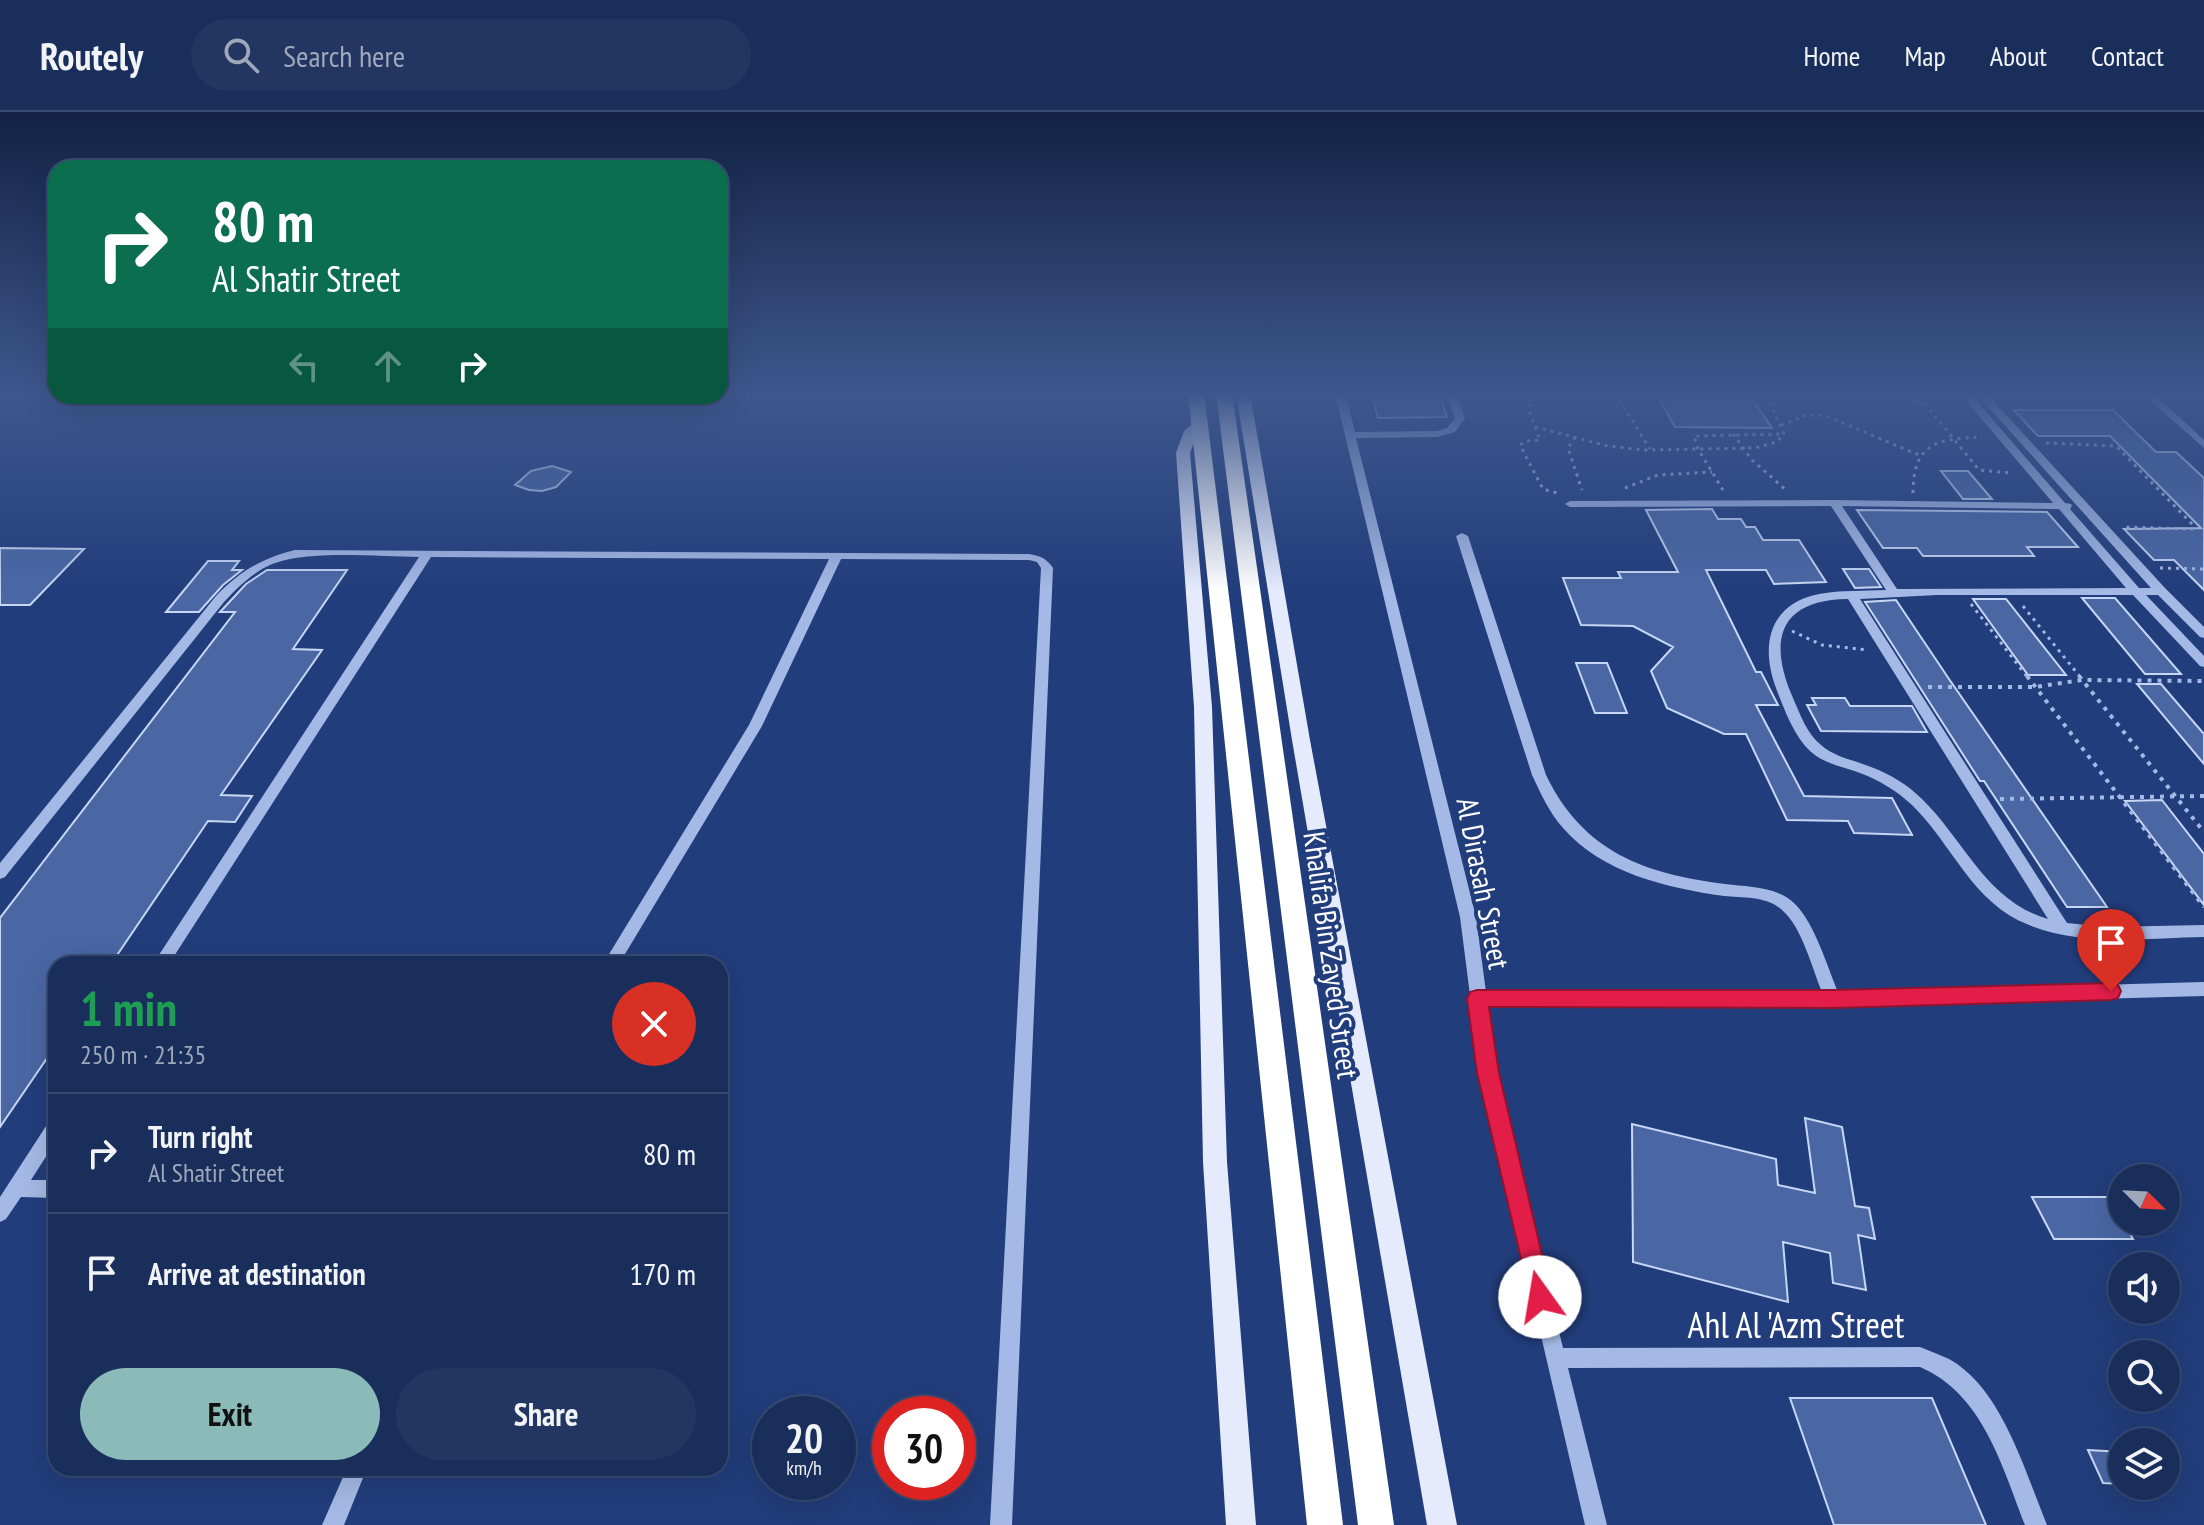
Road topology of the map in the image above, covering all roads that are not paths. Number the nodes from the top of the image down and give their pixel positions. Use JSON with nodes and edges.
{"nodes":[{"id":1,"x":1183,"y":459,"type":"edge"},
{"id":2,"x":1203,"y":459,"type":"edge"},
{"id":3,"x":1233,"y":459,"type":"edge"},
{"id":4,"x":1254,"y":459,"type":"edge"},
{"id":5,"x":1357,"y":459,"type":"edge"},
{"id":6,"x":2021,"y":459,"type":"edge"},
{"id":7,"x":2043,"y":459,"type":"edge"},
{"id":8,"x":1569,"y":498,"type":"road end"},
{"id":9,"x":1834,"y":503,"type":"junction"},
{"id":10,"x":2064,"y":506,"type":"junction"},
{"id":11,"x":2087,"y":506,"type":"junction"},
{"id":12,"x":1462,"y":536,"type":"dead end"},
{"id":13,"x":427,"y":554,"type":"junction"},
{"id":14,"x":837,"y":555,"type":"junction"},
{"id":15,"x":2161,"y":591,"type":"junction"},
{"id":16,"x":2136,"y":592,"type":"junction"},
{"id":17,"x":1894,"y":593,"type":"junction"},
{"id":18,"x":1852,"y":596,"type":"junction"},
{"id":19,"x":2204,"y":634,"type":"edge"},
{"id":20,"x":2204,"y":663,"type":"edge"},
{"id":21,"x":0,"y":873,"type":"edge"},
{"id":22,"x":2062,"y":928,"type":"junction"},
{"id":23,"x":2204,"y":931,"type":"edge"},
{"id":24,"x":166,"y":956,"type":"edge"},
{"id":25,"x":616,"y":956,"type":"edge"},
{"id":26,"x":2204,"y":989,"type":"edge"},
{"id":27,"x":1477,"y":999,"type":"junction"},
{"id":28,"x":1833,"y":999,"type":"junction"},
{"id":29,"x":48,"y":1138,"type":"edge"},
{"id":30,"x":16,"y":1188,"type":"junction"},
{"id":31,"x":48,"y":1189,"type":"edge"},
{"id":32,"x":0,"y":1213,"type":"edge"},
{"id":33,"x":1555,"y":1358,"type":"junction"},
{"id":34,"x":354,"y":1476,"type":"edge"},
{"id":35,"x":333,"y":1525,"type":"edge"},
{"id":36,"x":1001,"y":1525,"type":"edge"},
{"id":37,"x":1241,"y":1525,"type":"edge"},
{"id":38,"x":1325,"y":1525,"type":"edge"},
{"id":39,"x":1376,"y":1525,"type":"edge"},
{"id":40,"x":1442,"y":1525,"type":"edge"},
{"id":41,"x":1596,"y":1525,"type":"edge"},
{"id":42,"x":2036,"y":1525,"type":"edge"}],
"edges":[{"from":1,"to":37,"type":"main road"},
{"from":2,"to":38,"type":"highway"},
{"from":3,"to":39,"type":"highway","name":"Khalifa Bin Zayed Street"},
{"from":4,"to":40,"type":"main road"},
{"from":5,"to":27,"type":"street","name":"Al Dirasah Street"},
{"from":6,"to":10,"type":"street"},
{"from":7,"to":11,"type":"street"},
{"from":8,"to":9,"type":"street"},
{"from":9,"to":10,"type":"street"},
{"from":9,"to":17,"type":"street"},
{"from":10,"to":11,"type":"street"},
{"from":10,"to":16,"type":"street"},
{"from":11,"to":15,"type":"street"},
{"from":12,"to":28,"type":"street"},
{"from":13,"to":14,"type":"street"},
{"from":13,"to":21,"type":"street"},
{"from":13,"to":24,"type":"street"},
{"from":14,"to":25,"type":"street"},
{"from":14,"to":36,"type":"street"},
{"from":15,"to":16,"type":"street"},
{"from":15,"to":19,"type":"street"},
{"from":16,"to":17,"type":"street"},
{"from":16,"to":20,"type":"street"},
{"from":17,"to":18,"type":"street"},
{"from":18,"to":22,"type":"street"},
{"from":18,"to":22,"type":"street"},
{"from":22,"to":23,"type":"street"},
{"from":26,"to":28,"type":"street"},
{"from":27,"to":28,"type":"street"},
{"from":27,"to":33,"type":"street","name":"Al Dirasah Street"},
{"from":29,"to":30,"type":"street"},
{"from":30,"to":31,"type":"street"},
{"from":30,"to":32,"type":"street"},
{"from":33,"to":41,"type":"street","name":"Al Dirasah Street"},
{"from":33,"to":42,"type":"street","name":"Ahl Al 'Azm Street"},
{"from":34,"to":35,"type":"street"}]}
